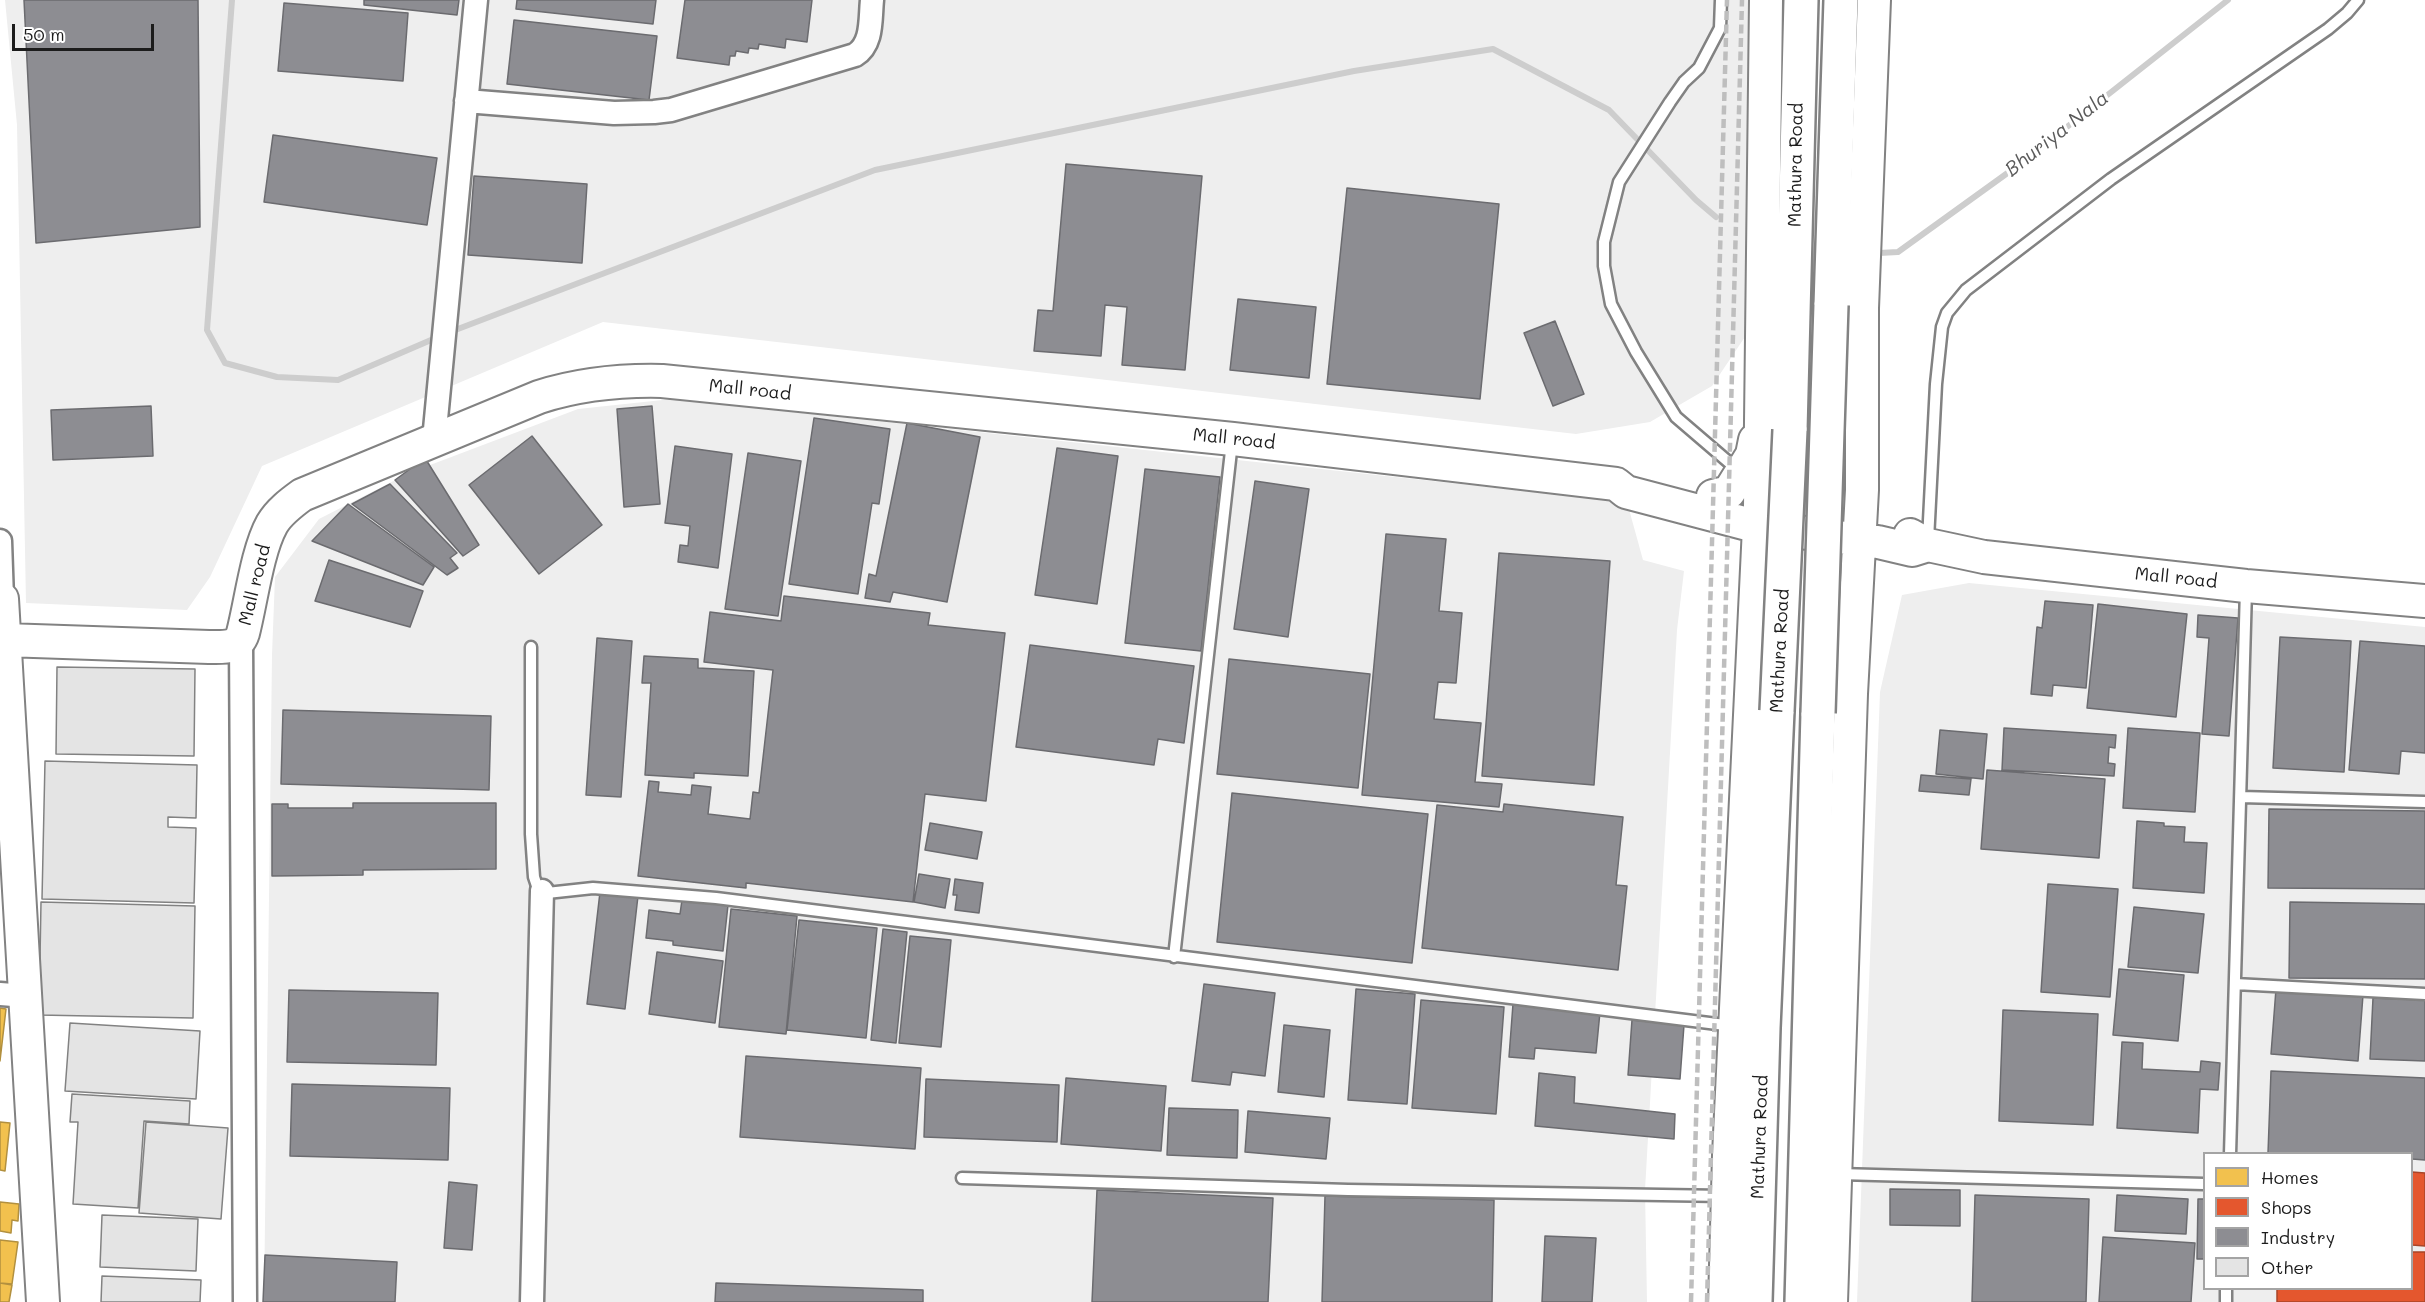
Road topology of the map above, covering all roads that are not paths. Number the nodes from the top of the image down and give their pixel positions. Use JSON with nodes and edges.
{"nodes":[{"id":1,"x":476,"y":0,"type":"edge"},
{"id":2,"x":872,"y":0,"type":"edge"},
{"id":3,"x":1720,"y":0,"type":"edge"},
{"id":4,"x":1766,"y":0,"type":"edge"},
{"id":5,"x":1800,"y":0,"type":"edge"},
{"id":6,"x":1841,"y":0,"type":"edge"},
{"id":7,"x":1874,"y":0,"type":"edge"},
{"id":8,"x":2358,"y":0,"type":"edge"},
{"id":9,"x":466,"y":100,"type":"junction"},
{"id":10,"x":1761,"y":416,"type":"junction"},
{"id":11,"x":1862,"y":431,"type":"junction"},
{"id":12,"x":1233,"y":438,"type":"junction"},
{"id":13,"x":434,"y":440,"type":"junction"},
{"id":14,"x":1742,"y":473,"type":"junction"},
{"id":15,"x":1708,"y":504,"type":"junction"},
{"id":16,"x":1760,"y":516,"type":"junction"},
{"id":17,"x":1864,"y":534,"type":"junction"},
{"id":18,"x":0,"y":541,"type":"edge"},
{"id":19,"x":1928,"y":545,"type":"junction"},
{"id":20,"x":2246,"y":586,"type":"junction"},
{"id":21,"x":1,"y":599,"type":"edge"},
{"id":22,"x":2425,"y":601,"type":"edge"},
{"id":23,"x":5,"y":640,"type":"junction"},
{"id":24,"x":241,"y":641,"type":"junction"},
{"id":25,"x":531,"y":647,"type":"dead end"},
{"id":26,"x":1851,"y":694,"type":"junction"},
{"id":27,"x":1752,"y":696,"type":"junction"},
{"id":28,"x":2241,"y":797,"type":"junction"},
{"id":29,"x":2425,"y":802,"type":"edge"},
{"id":30,"x":1745,"y":854,"type":"junction"},
{"id":31,"x":542,"y":891,"type":"junction"},
{"id":32,"x":1174,"y":957,"type":"junction"},
{"id":33,"x":2235,"y":984,"type":"junction"},
{"id":34,"x":2425,"y":994,"type":"edge"},
{"id":35,"x":13,"y":995,"type":"edge"},
{"id":36,"x":1841,"y":1002,"type":"junction"},
{"id":37,"x":1736,"y":1026,"type":"junction"},
{"id":38,"x":2230,"y":1152,"type":"edge"},
{"id":39,"x":1835,"y":1174,"type":"junction"},
{"id":40,"x":962,"y":1178,"type":"dead end"},
{"id":41,"x":2203,"y":1184,"type":"edge"},
{"id":42,"x":1728,"y":1197,"type":"junction"},
{"id":43,"x":43,"y":1302,"type":"edge"},
{"id":44,"x":245,"y":1302,"type":"edge"},
{"id":45,"x":532,"y":1302,"type":"edge"},
{"id":46,"x":1725,"y":1302,"type":"edge"},
{"id":47,"x":1755,"y":1302,"type":"edge"},
{"id":48,"x":1802,"y":1302,"type":"edge"},
{"id":49,"x":1831,"y":1302,"type":"edge"}],
"edges":[{"from":1,"to":9,"type":"street"},
{"from":2,"to":9,"type":"street"},
{"from":3,"to":14,"type":"lane"},
{"from":4,"to":10,"type":"main road"},
{"from":5,"to":47,"type":"highway","name":"Mathura Road","bridge":true},
{"from":6,"to":48,"type":"highway","bridge":true},
{"from":7,"to":11,"type":"main road"},
{"from":8,"to":19,"type":"lane"},
{"from":9,"to":13,"type":"street"},
{"from":10,"to":11,"type":"main road"},
{"from":10,"to":14,"type":"main road"},
{"from":10,"to":16,"type":"main road"},
{"from":11,"to":17,"type":"main road"},
{"from":12,"to":13,"type":"main road","name":"Mall road"},
{"from":12,"to":15,"type":"main road","name":"Mall road"},
{"from":12,"to":32,"type":"lane"},
{"from":13,"to":24,"type":"main road","name":"Mall road"},
{"from":14,"to":15,"type":"main road"},
{"from":15,"to":16,"type":"main road","name":"Mall road"},
{"from":15,"to":30,"type":"main road"},
{"from":16,"to":17,"type":"main road","name":"Mall road"},
{"from":16,"to":27,"type":"main road"},
{"from":17,"to":19,"type":"main road","name":"Mall road"},
{"from":17,"to":26,"type":"main road"},
{"from":17,"to":36,"type":"main road"},
{"from":18,"to":21,"type":"street"},
{"from":19,"to":20,"type":"main road","name":"Mall road"},
{"from":20,"to":22,"type":"main road","name":"Mall road"},
{"from":20,"to":28,"type":"lane"},
{"from":21,"to":23,"type":"main road"},
{"from":23,"to":24,"type":"main road","name":"Mall road"},
{"from":23,"to":35,"type":"main road"},
{"from":24,"to":44,"type":"street"},
{"from":25,"to":31,"type":"lane"},
{"from":26,"to":27,"type":"main road"},
{"from":26,"to":36,"type":"main road"},
{"from":27,"to":30,"type":"main road"},
{"from":28,"to":29,"type":"lane"},
{"from":28,"to":33,"type":"lane"},
{"from":30,"to":37,"type":"main road"},
{"from":31,"to":32,"type":"lane"},
{"from":31,"to":45,"type":"street"},
{"from":32,"to":37,"type":"lane"},
{"from":33,"to":34,"type":"lane"},
{"from":33,"to":38,"type":"lane"},
{"from":35,"to":43,"type":"main road"},
{"from":36,"to":39,"type":"main road"},
{"from":37,"to":42,"type":"main road"},
{"from":39,"to":41,"type":"lane"},
{"from":39,"to":49,"type":"main road"},
{"from":40,"to":42,"type":"lane"},
{"from":42,"to":46,"type":"main road"}]}
